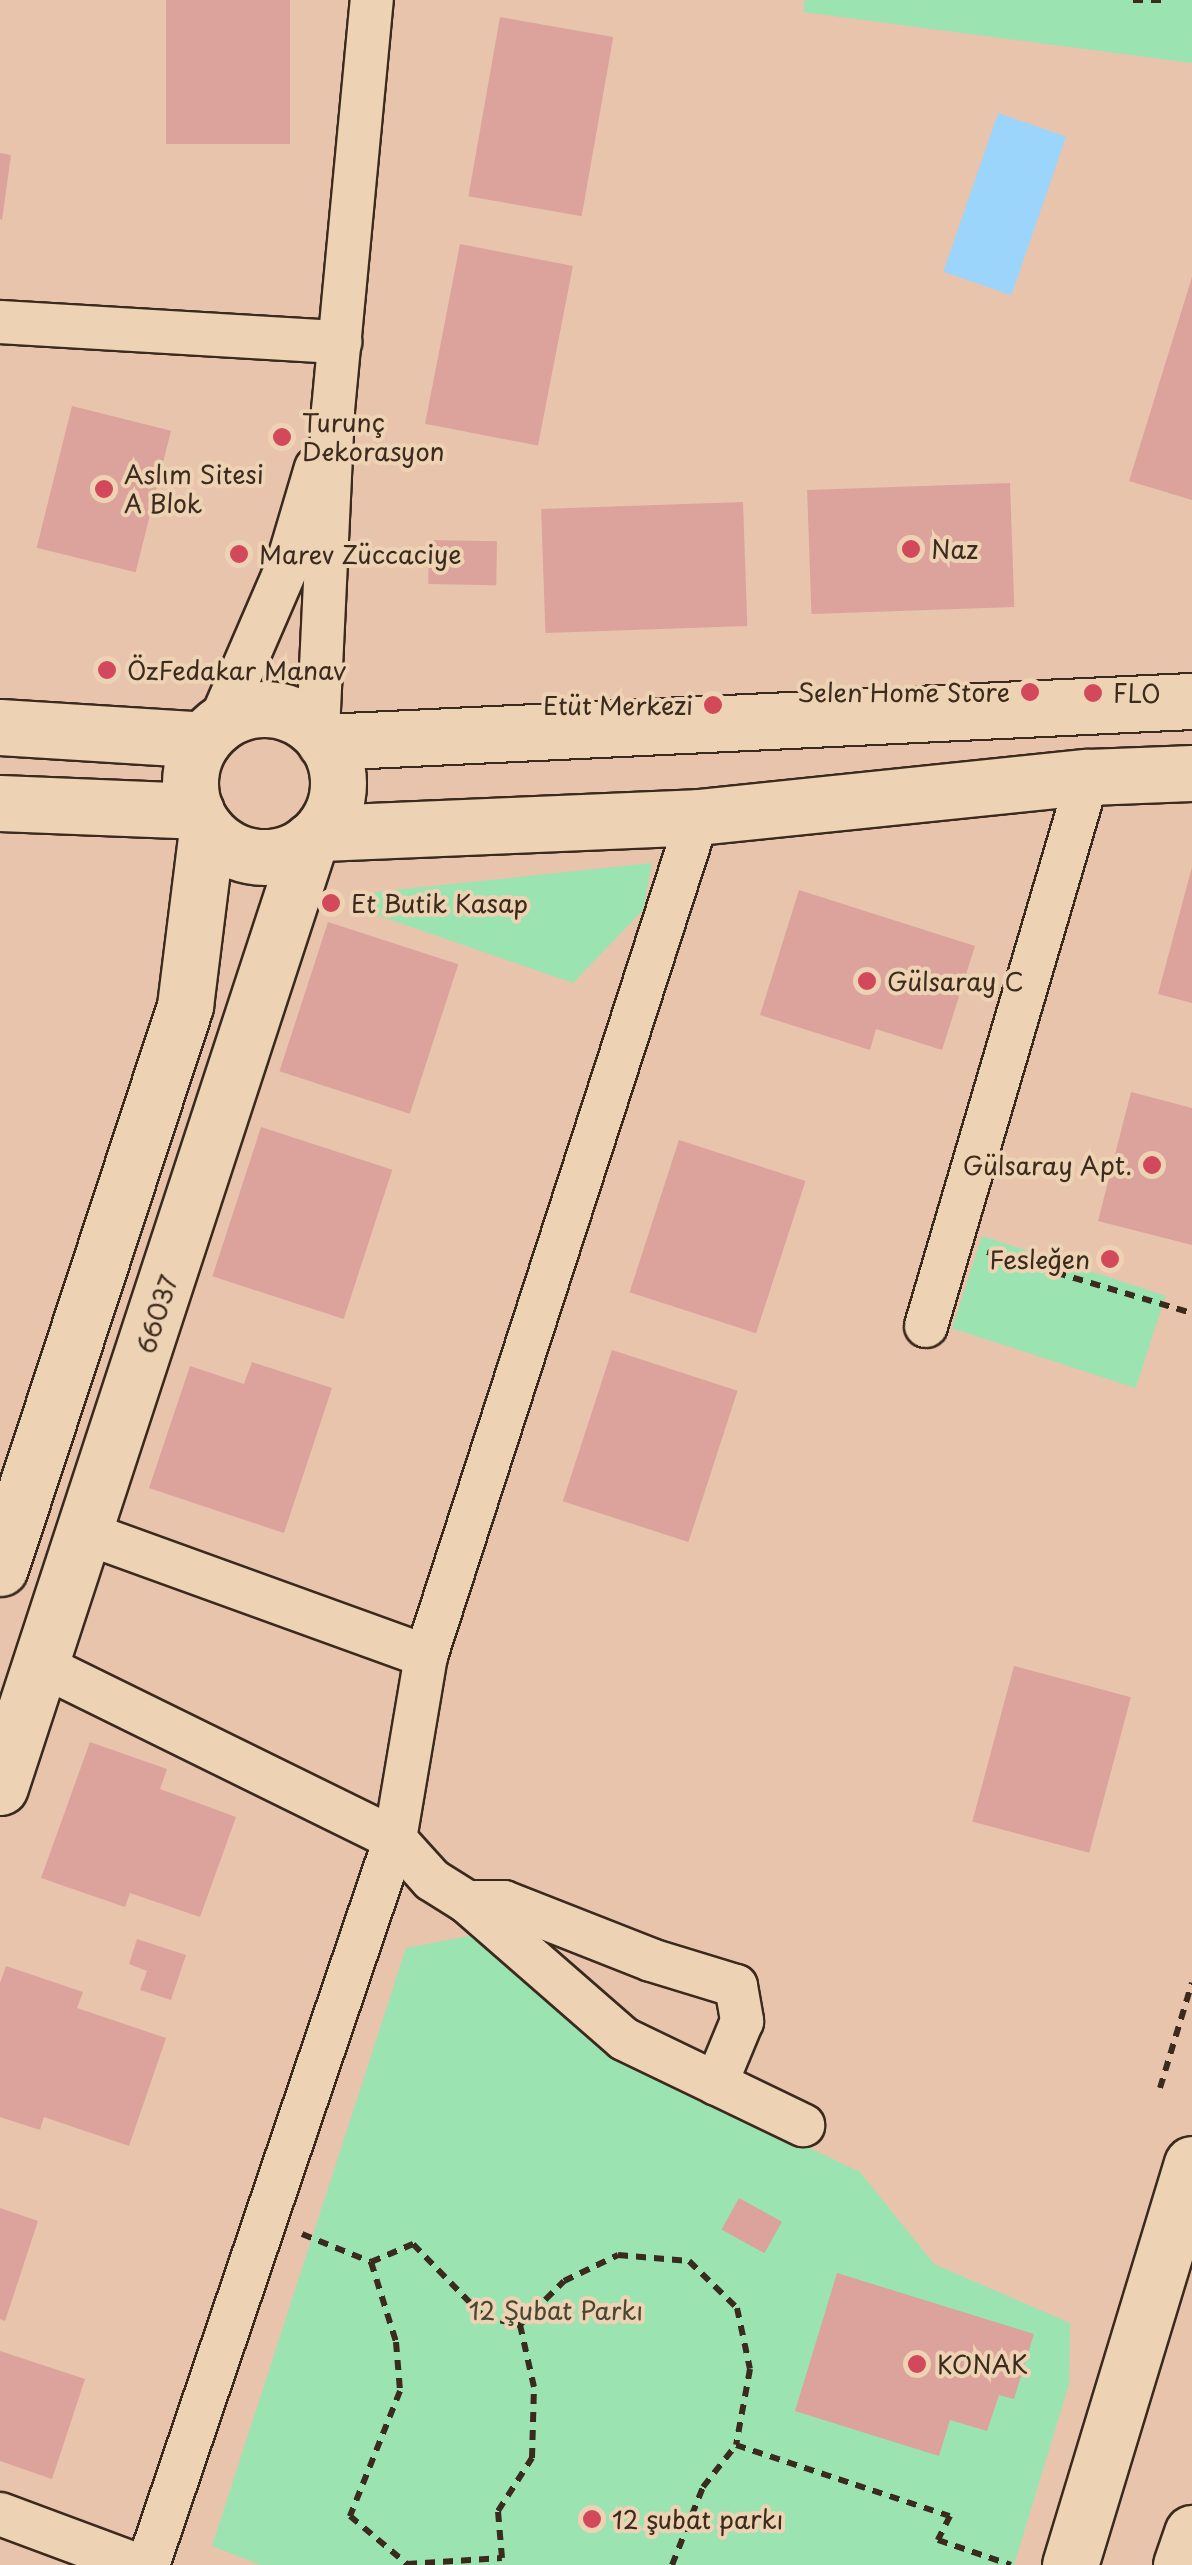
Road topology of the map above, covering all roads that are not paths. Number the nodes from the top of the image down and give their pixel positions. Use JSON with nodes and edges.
{"nodes":[{"id":1,"x":372,"y":0,"type":"edge"},
{"id":2,"x":0,"y":322,"type":"edge"},
{"id":3,"x":340,"y":342,"type":"junction"},
{"id":4,"x":333,"y":410,"type":"junction"},
{"id":5,"x":1192,"y":701,"type":"edge"},
{"id":6,"x":0,"y":727,"type":"edge"},
{"id":7,"x":212,"y":732,"type":"junction"},
{"id":8,"x":321,"y":737,"type":"junction"},
{"id":9,"x":1192,"y":773,"type":"edge"},
{"id":10,"x":1088,"y":777,"type":"junction"},
{"id":11,"x":0,"y":803,"type":"edge"},
{"id":12,"x":698,"y":817,"type":"junction"},
{"id":13,"x":202,"y":821,"type":"junction"},
{"id":14,"x":315,"y":836,"type":"junction"},
{"id":15,"x":926,"y":1326,"type":"dead end"},
{"id":16,"x":86,"y":1533,"type":"junction"},
{"id":17,"x":0,"y":1568,"type":"edge"},
{"id":18,"x":426,"y":1656,"type":"junction"},
{"id":19,"x":41,"y":1665,"type":"junction"},
{"id":20,"x":0,"y":1787,"type":"edge"},
{"id":21,"x":395,"y":1840,"type":"junction"},
{"id":22,"x":467,"y":1902,"type":"junction"},
{"id":23,"x":716,"y":2084,"type":"junction"},
{"id":24,"x":803,"y":2125,"type":"dead end"},
{"id":25,"x":1192,"y":2164,"type":"edge"},
{"id":26,"x":0,"y":2514,"type":"edge"},
{"id":27,"x":1192,"y":2533,"type":"edge"},
{"id":28,"x":137,"y":2565,"type":"edge"},
{"id":29,"x":148,"y":2565,"type":"edge"},
{"id":30,"x":1070,"y":2565,"type":"edge"},
{"id":31,"x":1181,"y":2565,"type":"edge"}],
"edges":[{"from":1,"to":3,"type":"street"},
{"from":2,"to":3,"type":"street"},
{"from":3,"to":4,"type":"street"},
{"from":4,"to":7,"type":"street"},
{"from":4,"to":8,"type":"street"},
{"from":5,"to":8,"type":"street"},
{"from":6,"to":7,"type":"street"},
{"from":7,"to":8,"type":"street"},
{"from":7,"to":13,"type":"street"},
{"from":8,"to":14,"type":"street"},
{"from":9,"to":10,"type":"street"},
{"from":10,"to":12,"type":"street"},
{"from":10,"to":15,"type":"street"},
{"from":11,"to":13,"type":"street"},
{"from":12,"to":14,"type":"street"},
{"from":12,"to":18,"type":"street"},
{"from":13,"to":14,"type":"street"},
{"from":13,"to":17,"type":"street"},
{"from":14,"to":16,"type":"street","name":"66037"},
{"from":16,"to":18,"type":"street"},
{"from":16,"to":19,"type":"street","name":"66037"},
{"from":18,"to":21,"type":"street"},
{"from":19,"to":20,"type":"street","name":"66037"},
{"from":19,"to":21,"type":"street"},
{"from":21,"to":22,"type":"street"},
{"from":21,"to":29,"type":"street"},
{"from":22,"to":23,"type":"street"},
{"from":22,"to":23,"type":"street"},
{"from":23,"to":24,"type":"street"},
{"from":25,"to":30,"type":"street"},
{"from":26,"to":28,"type":"street"},
{"from":27,"to":31,"type":"street"}]}
